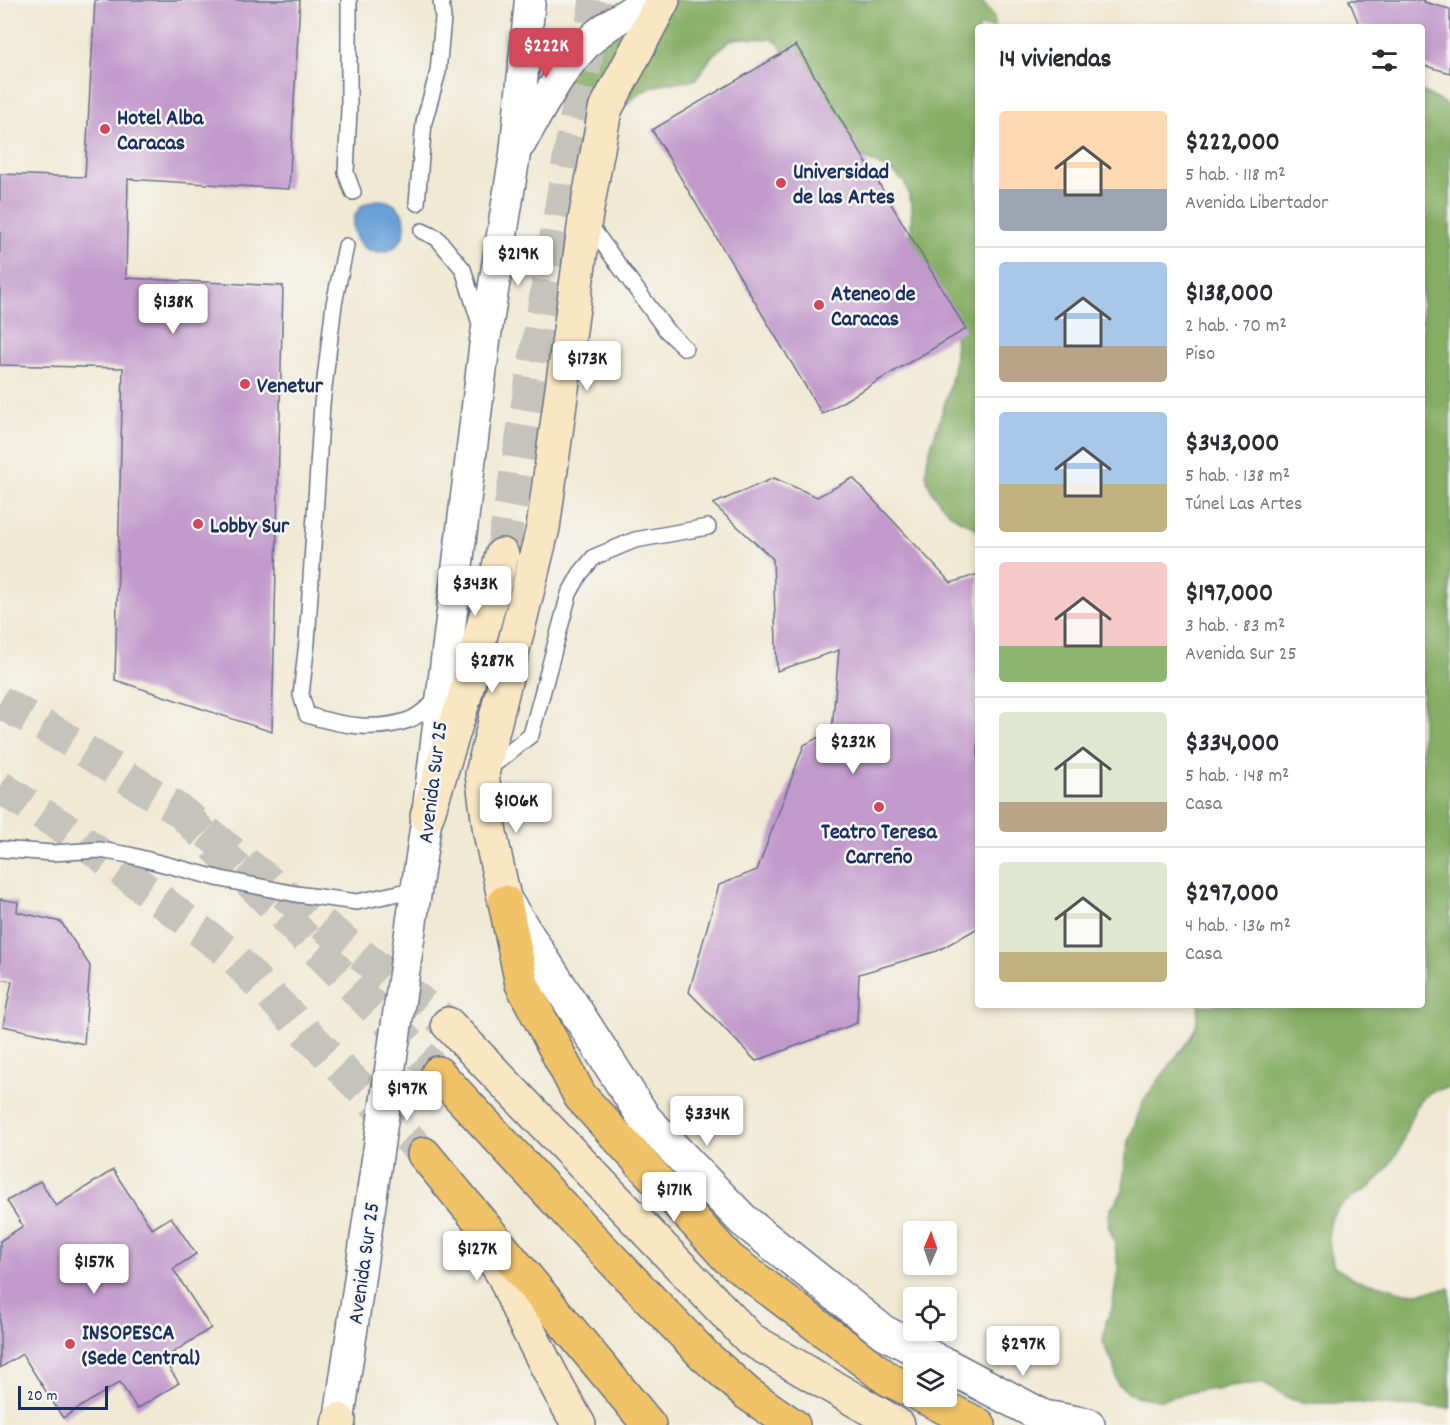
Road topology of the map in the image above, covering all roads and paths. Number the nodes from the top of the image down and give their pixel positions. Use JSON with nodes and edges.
{"nodes":[{"id":1,"x":349,"y":0,"type":"edge"},
{"id":2,"x":441,"y":0,"type":"edge"},
{"id":3,"x":530,"y":0,"type":"edge"},
{"id":4,"x":646,"y":0,"type":"edge"},
{"id":5,"x":663,"y":0,"type":"edge"},
{"id":6,"x":515,"y":154,"type":"junction"},
{"id":7,"x":353,"y":192,"type":"dead end"},
{"id":8,"x":417,"y":203,"type":"dead end"},
{"id":9,"x":585,"y":220,"type":"junction"},
{"id":10,"x":422,"y":231,"type":"dead end"},
{"id":11,"x":346,"y":246,"type":"dead end"},
{"id":12,"x":485,"y":341,"type":"junction"},
{"id":13,"x":685,"y":348,"type":"dead end"},
{"id":14,"x":708,"y":527,"type":"dead end"},
{"id":15,"x":441,"y":697,"type":"junction"},
{"id":16,"x":482,"y":774,"type":"junction"},
{"id":17,"x":427,"y":816,"type":"junction"},
{"id":18,"x":0,"y":849,"type":"edge"},
{"id":19,"x":417,"y":890,"type":"junction"},
{"id":20,"x":505,"y":902,"type":"junction"},
{"id":21,"x":448,"y":1024,"type":"tunnel mouth"},
{"id":22,"x":438,"y":1072,"type":"tunnel mouth"},
{"id":23,"x":424,"y":1154,"type":"joint"},
{"id":24,"x":924,"y":1353,"type":"edge"},
{"id":25,"x":957,"y":1370,"type":"edge"},
{"id":26,"x":901,"y":1386,"type":"edge"},
{"id":27,"x":560,"y":1392,"type":"junction"},
{"id":28,"x":944,"y":1407,"type":"edge"},
{"id":29,"x":339,"y":1423,"type":"edge"},
{"id":30,"x":561,"y":1425,"type":"edge"},
{"id":31,"x":579,"y":1425,"type":"edge"},
{"id":32,"x":649,"y":1425,"type":"edge"},
{"id":33,"x":793,"y":1425,"type":"edge"},
{"id":34,"x":898,"y":1425,"type":"edge"},
{"id":35,"x":979,"y":1425,"type":"edge"},
{"id":36,"x":1088,"y":1425,"type":"edge"}],
"edges":[{"from":1,"to":7,"type":"lane"},
{"from":2,"to":8,"type":"lane"},
{"from":3,"to":6,"type":"street","name":"Avenida Sur 25"},
{"from":4,"to":6,"type":"street"},
{"from":5,"to":9,"type":"main road"},
{"from":6,"to":12,"type":"street","name":"Avenida Sur 25"},
{"from":9,"to":13,"type":"lane"},
{"from":9,"to":16,"type":"main road"},
{"from":10,"to":12,"type":"lane"},
{"from":11,"to":15,"type":"lane"},
{"from":12,"to":15,"type":"street","name":"Avenida Sur 25"},
{"from":14,"to":16,"type":"lane"},
{"from":15,"to":17,"type":"street","name":"Avenida Sur 25"},
{"from":16,"to":17,"type":"main road"},
{"from":16,"to":20,"type":"main road"},
{"from":17,"to":19,"type":"street","name":"Avenida Sur 25"},
{"from":18,"to":19,"type":"lane"},
{"from":19,"to":29,"type":"street","name":"Avenida Sur 25"},
{"from":20,"to":24,"type":"street"},
{"from":20,"to":26,"type":"highway"},
{"from":21,"to":34,"type":"main road"},
{"from":22,"to":33,"type":"highway"},
{"from":23,"to":27,"type":"main road"},
{"from":23,"to":32,"type":"highway"},
{"from":25,"to":36,"type":"street"},
{"from":27,"to":30,"type":"main road"},
{"from":27,"to":31,"type":"main road"},
{"from":28,"to":35,"type":"highway"}]}
